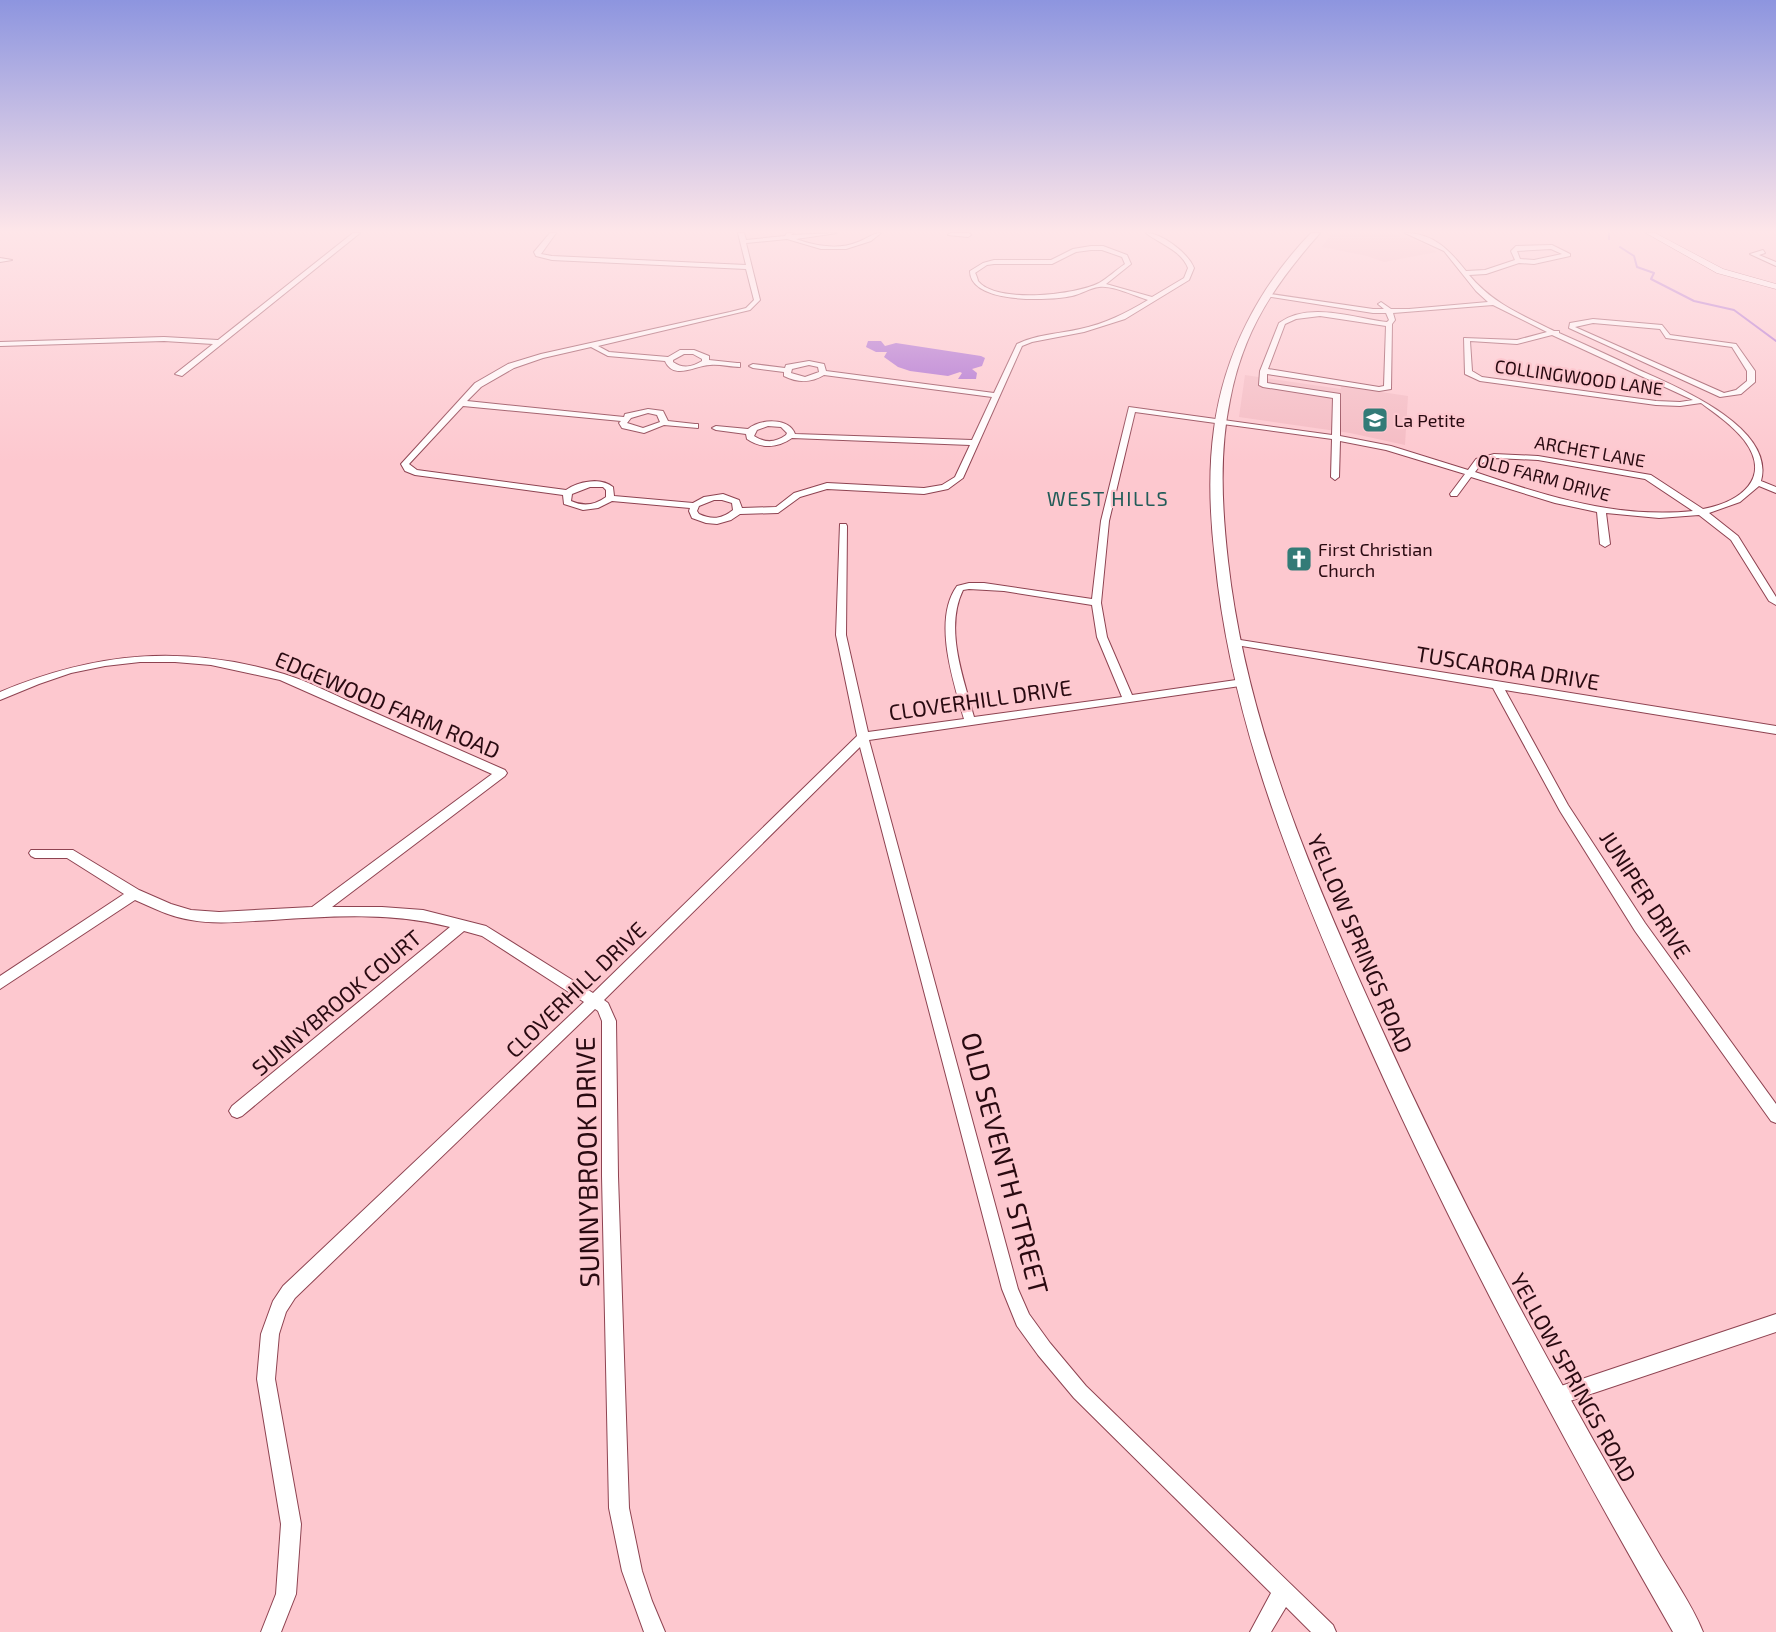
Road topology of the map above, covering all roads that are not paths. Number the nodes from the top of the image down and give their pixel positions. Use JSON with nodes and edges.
{"nodes":[{"id":1,"x":260,"y":309,"type":"edge"},
{"id":2,"x":747,"y":309,"type":"edge"},
{"id":3,"x":1139,"y":309,"type":"edge"},
{"id":4,"x":1259,"y":309,"type":"edge"},
{"id":5,"x":1357,"y":309,"type":"edge"},
{"id":6,"x":1382,"y":309,"type":"edge"},
{"id":7,"x":1421,"y":309,"type":"edge"},
{"id":8,"x":1506,"y":309,"type":"edge"},
{"id":9,"x":1388,"y":312,"type":"junction"},
{"id":10,"x":1389,"y":324,"type":"junction"},
{"id":11,"x":1572,"y":328,"type":"junction"},
{"id":12,"x":1553,"y":333,"type":"junction"},
{"id":13,"x":218,"y":342,"type":"junction"},
{"id":14,"x":0,"y":344,"type":"edge"},
{"id":15,"x":592,"y":345,"type":"junction"},
{"id":16,"x":669,"y":359,"type":"junction"},
{"id":17,"x":705,"y":362,"type":"junction"},
{"id":18,"x":737,"y":365,"type":"dead end"},
{"id":19,"x":753,"y":366,"type":"dead end"},
{"id":20,"x":787,"y":370,"type":"junction"},
{"id":21,"x":1264,"y":371,"type":"junction"},
{"id":22,"x":823,"y":373,"type":"junction"},
{"id":23,"x":179,"y":374,"type":"dead end"},
{"id":24,"x":995,"y":395,"type":"junction"},
{"id":25,"x":1723,"y":395,"type":"junction"},
{"id":26,"x":1702,"y":401,"type":"junction"},
{"id":27,"x":460,"y":403,"type":"junction"},
{"id":28,"x":625,"y":419,"type":"junction"},
{"id":29,"x":1221,"y":422,"type":"junction"},
{"id":30,"x":663,"y":423,"type":"junction"},
{"id":31,"x":695,"y":426,"type":"dead end"},
{"id":32,"x":716,"y":428,"type":"dead end"},
{"id":33,"x":750,"y":432,"type":"junction"},
{"id":34,"x":790,"y":436,"type":"junction"},
{"id":35,"x":1336,"y":438,"type":"junction"},
{"id":36,"x":975,"y":442,"type":"junction"},
{"id":37,"x":1470,"y":473,"type":"junction"},
{"id":38,"x":1335,"y":477,"type":"dead end"},
{"id":39,"x":1758,"y":483,"type":"junction"},
{"id":40,"x":1776,"y":490,"type":"edge"},
{"id":41,"x":568,"y":493,"type":"junction"},
{"id":42,"x":1454,"y":494,"type":"dead end"},
{"id":43,"x":610,"y":498,"type":"junction"},
{"id":44,"x":694,"y":506,"type":"junction"},
{"id":45,"x":1601,"y":510,"type":"junction"},
{"id":46,"x":738,"y":511,"type":"junction"},
{"id":47,"x":1702,"y":512,"type":"junction"},
{"id":48,"x":843,"y":526,"type":"dead end"},
{"id":49,"x":1605,"y":544,"type":"dead end"},
{"id":50,"x":1776,"y":602,"type":"edge"},
{"id":51,"x":1096,"y":603,"type":"junction"},
{"id":52,"x":1234,"y":642,"type":"junction"},
{"id":53,"x":1242,"y":683,"type":"junction"},
{"id":54,"x":1497,"y":685,"type":"junction"},
{"id":55,"x":0,"y":696,"type":"edge"},
{"id":56,"x":1129,"y":700,"type":"junction"},
{"id":57,"x":970,"y":721,"type":"junction"},
{"id":58,"x":1776,"y":730,"type":"edge"},
{"id":59,"x":863,"y":737,"type":"junction"},
{"id":60,"x":35,"y":852,"type":"dead end"},
{"id":61,"x":134,"y":894,"type":"junction"},
{"id":62,"x":315,"y":912,"type":"junction"},
{"id":63,"x":462,"y":925,"type":"junction"},
{"id":64,"x":0,"y":983,"type":"edge"},
{"id":65,"x":593,"y":1002,"type":"junction"},
{"id":66,"x":237,"y":1111,"type":"dead end"},
{"id":67,"x":1776,"y":1116,"type":"edge"},
{"id":68,"x":1776,"y":1323,"type":"edge"},
{"id":69,"x":1555,"y":1397,"type":"junction"},
{"id":70,"x":1284,"y":1590,"type":"junction"},
{"id":71,"x":271,"y":1632,"type":"edge"},
{"id":72,"x":656,"y":1632,"type":"edge"},
{"id":73,"x":1260,"y":1632,"type":"edge"},
{"id":74,"x":1326,"y":1632,"type":"edge"},
{"id":75,"x":1689,"y":1632,"type":"edge"}],
"edges":[{"from":1,"to":13,"type":"street"},
{"from":2,"to":15,"type":"street"},
{"from":3,"to":24,"type":"street"},
{"from":4,"to":29,"type":"main road","name":"YELLOW SPRINGS ROAD"},
{"from":5,"to":9,"type":"street"},
{"from":6,"to":9,"type":"street"},
{"from":7,"to":9,"type":"street"},
{"from":8,"to":12,"type":"street"},
{"from":9,"to":10,"type":"street"},
{"from":10,"to":21,"type":"street"},
{"from":10,"to":21,"type":"street"},
{"from":11,"to":12,"type":"street"},
{"from":11,"to":25,"type":"street"},
{"from":11,"to":25,"type":"street"},
{"from":12,"to":26,"type":"street"},
{"from":12,"to":26,"type":"street","name":"COLLINGWOOD LANE"},
{"from":13,"to":14,"type":"street"},
{"from":13,"to":23,"type":"street"},
{"from":15,"to":16,"type":"street"},
{"from":15,"to":27,"type":"street"},
{"from":16,"to":17,"type":"street"},
{"from":16,"to":17,"type":"street"},
{"from":17,"to":18,"type":"street"},
{"from":19,"to":20,"type":"street"},
{"from":20,"to":22,"type":"street"},
{"from":20,"to":22,"type":"street"},
{"from":21,"to":35,"type":"street"},
{"from":22,"to":24,"type":"street"},
{"from":24,"to":36,"type":"street"},
{"from":25,"to":26,"type":"street"},
{"from":26,"to":39,"type":"street"},
{"from":27,"to":28,"type":"street"},
{"from":27,"to":41,"type":"street"},
{"from":28,"to":30,"type":"street"},
{"from":28,"to":30,"type":"street"},
{"from":29,"to":35,"type":"street","name":"OLD FARM DRIVE"},
{"from":29,"to":51,"type":"street","name":"OLD FARM DRIVE"},
{"from":29,"to":52,"type":"main road","name":"YELLOW SPRINGS ROAD"},
{"from":30,"to":31,"type":"street"},
{"from":32,"to":33,"type":"street"},
{"from":33,"to":34,"type":"street"},
{"from":33,"to":34,"type":"street"},
{"from":34,"to":36,"type":"street"},
{"from":35,"to":37,"type":"street","name":"OLD FARM DRIVE"},
{"from":35,"to":38,"type":"street"},
{"from":36,"to":46,"type":"street"},
{"from":37,"to":42,"type":"street","name":"ARCHET LANE"},
{"from":37,"to":45,"type":"street","name":"OLD FARM DRIVE"},
{"from":37,"to":47,"type":"street","name":"ARCHET LANE"},
{"from":39,"to":40,"type":"street"},
{"from":39,"to":47,"type":"street","name":"OLD FARM DRIVE"},
{"from":41,"to":43,"type":"street"},
{"from":41,"to":43,"type":"street"},
{"from":43,"to":44,"type":"street"},
{"from":44,"to":46,"type":"street"},
{"from":44,"to":46,"type":"street"},
{"from":45,"to":47,"type":"street","name":"OLD FARM DRIVE"},
{"from":45,"to":49,"type":"street"},
{"from":47,"to":50,"type":"street","name":"ARCHET LANE"},
{"from":48,"to":59,"type":"street","name":"OLD SEVENTH STREET"},
{"from":51,"to":56,"type":"street"},
{"from":51,"to":57,"type":"street"},
{"from":52,"to":53,"type":"main road","name":"YELLOW SPRINGS ROAD"},
{"from":52,"to":54,"type":"street","name":"TUSCARORA DRIVE"},
{"from":53,"to":56,"type":"street","name":"CLOVERHILL DRIVE"},
{"from":53,"to":69,"type":"main road","name":"YELLOW SPRINGS ROAD"},
{"from":54,"to":58,"type":"street","name":"TUSCARORA DRIVE"},
{"from":54,"to":67,"type":"street","name":"JUNIPER DRIVE"},
{"from":55,"to":62,"type":"street","name":"EDGEWOOD FARM ROAD"},
{"from":56,"to":57,"type":"street","name":"CLOVERHILL DRIVE"},
{"from":57,"to":59,"type":"street","name":"CLOVERHILL DRIVE"},
{"from":59,"to":65,"type":"street","name":"CLOVERHILL DRIVE"},
{"from":59,"to":70,"type":"street","name":"OLD SEVENTH STREET"},
{"from":60,"to":61,"type":"street","name":"SUNNYBROOK DRIVE"},
{"from":61,"to":62,"type":"street","name":"SUNNYBROOK DRIVE"},
{"from":61,"to":64,"type":"street"},
{"from":62,"to":63,"type":"street","name":"SUNNYBROOK DRIVE"},
{"from":63,"to":65,"type":"street","name":"SUNNYBROOK DRIVE"},
{"from":63,"to":66,"type":"street","name":"SUNNYBROOK COURT"},
{"from":65,"to":71,"type":"street","name":"CLOVERHILL DRIVE"},
{"from":65,"to":72,"type":"street","name":"SUNNYBROOK DRIVE"},
{"from":68,"to":69,"type":"street"},
{"from":69,"to":75,"type":"main road","name":"YELLOW SPRINGS ROAD"},
{"from":70,"to":73,"type":"street"},
{"from":70,"to":74,"type":"street","name":"OLD SEVENTH STREET"}]}
